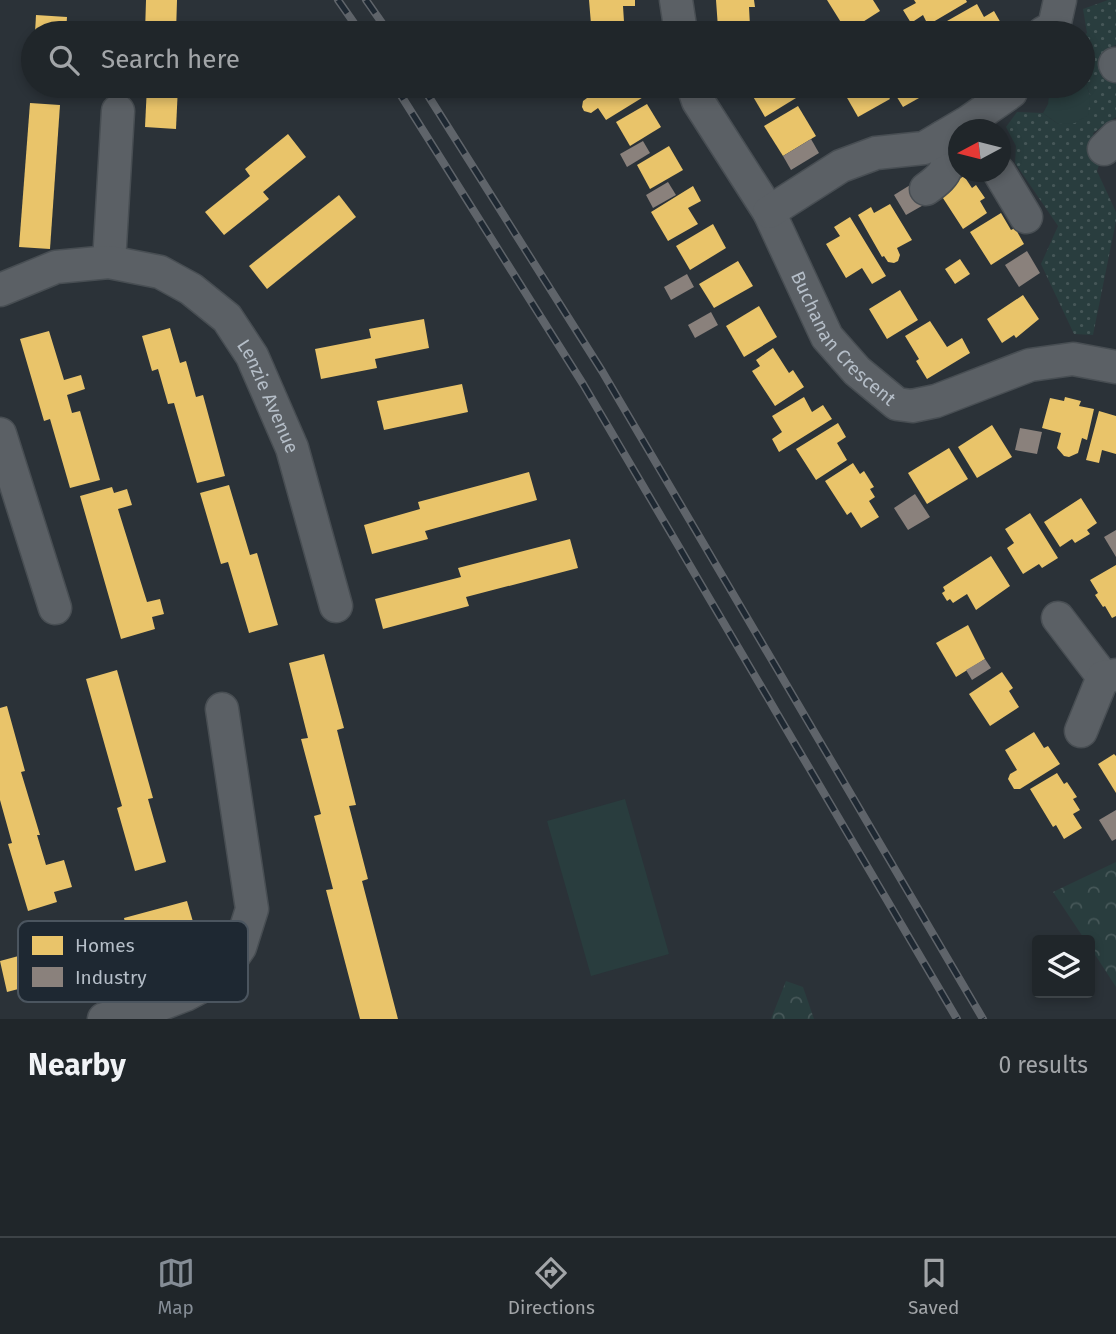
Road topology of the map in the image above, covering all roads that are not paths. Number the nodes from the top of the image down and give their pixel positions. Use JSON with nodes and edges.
{"nodes":[{"id":1,"x":676,"y":0,"type":"edge"},
{"id":2,"x":1060,"y":0,"type":"edge"},
{"id":3,"x":679,"y":21,"type":"edge"},
{"id":4,"x":1055,"y":21,"type":"edge"},
{"id":5,"x":697,"y":98,"type":"edge"},
{"id":6,"x":1003,"y":98,"type":"edge"},
{"id":7,"x":118,"y":111,"type":"dead end"},
{"id":8,"x":975,"y":119,"type":"edge"},
{"id":9,"x":948,"y":136,"type":"edge"},
{"id":10,"x":948,"y":161,"type":"edge"},
{"id":11,"x":1006,"y":182,"type":"edge"},
{"id":12,"x":926,"y":190,"type":"dead end"},
{"id":13,"x":769,"y":212,"type":"junction"},
{"id":14,"x":1026,"y":217,"type":"dead end"},
{"id":15,"x":110,"y":262,"type":"junction"},
{"id":16,"x":0,"y":290,"type":"edge"},
{"id":17,"x":1116,"y":367,"type":"edge"},
{"id":18,"x":0,"y":434,"type":"edge"},
{"id":19,"x":336,"y":606,"type":"dead end"},
{"id":20,"x":55,"y":608,"type":"dead end"},
{"id":21,"x":1058,"y":618,"type":"dead end"},
{"id":22,"x":1109,"y":676,"type":"edge"},
{"id":23,"x":222,"y":709,"type":"dead end"},
{"id":24,"x":1081,"y":730,"type":"dead end"},
{"id":25,"x":248,"y":922,"type":"edge"},
{"id":26,"x":174,"y":1002,"type":"edge"},
{"id":27,"x":158,"y":1012,"type":"edge"},
{"id":28,"x":104,"y":1019,"type":"edge"}],
"edges":[{"from":1,"to":3,"type":"street"},
{"from":2,"to":4,"type":"street"},
{"from":5,"to":13,"type":"street","name":"Buchanan Crescent"},
{"from":6,"to":8,"type":"street"},
{"from":7,"to":15,"type":"street"},
{"from":9,"to":13,"type":"street"},
{"from":10,"to":12,"type":"street"},
{"from":11,"to":14,"type":"street"},
{"from":13,"to":17,"type":"street","name":"Buchanan Crescent"},
{"from":15,"to":16,"type":"street","name":"Lenzie Avenue"},
{"from":15,"to":19,"type":"street","name":"Lenzie Avenue"},
{"from":18,"to":20,"type":"street"},
{"from":21,"to":22,"type":"street"},
{"from":22,"to":24,"type":"street"},
{"from":23,"to":25,"type":"street"},
{"from":26,"to":27,"type":"street"},
{"from":27,"to":28,"type":"street"}]}
